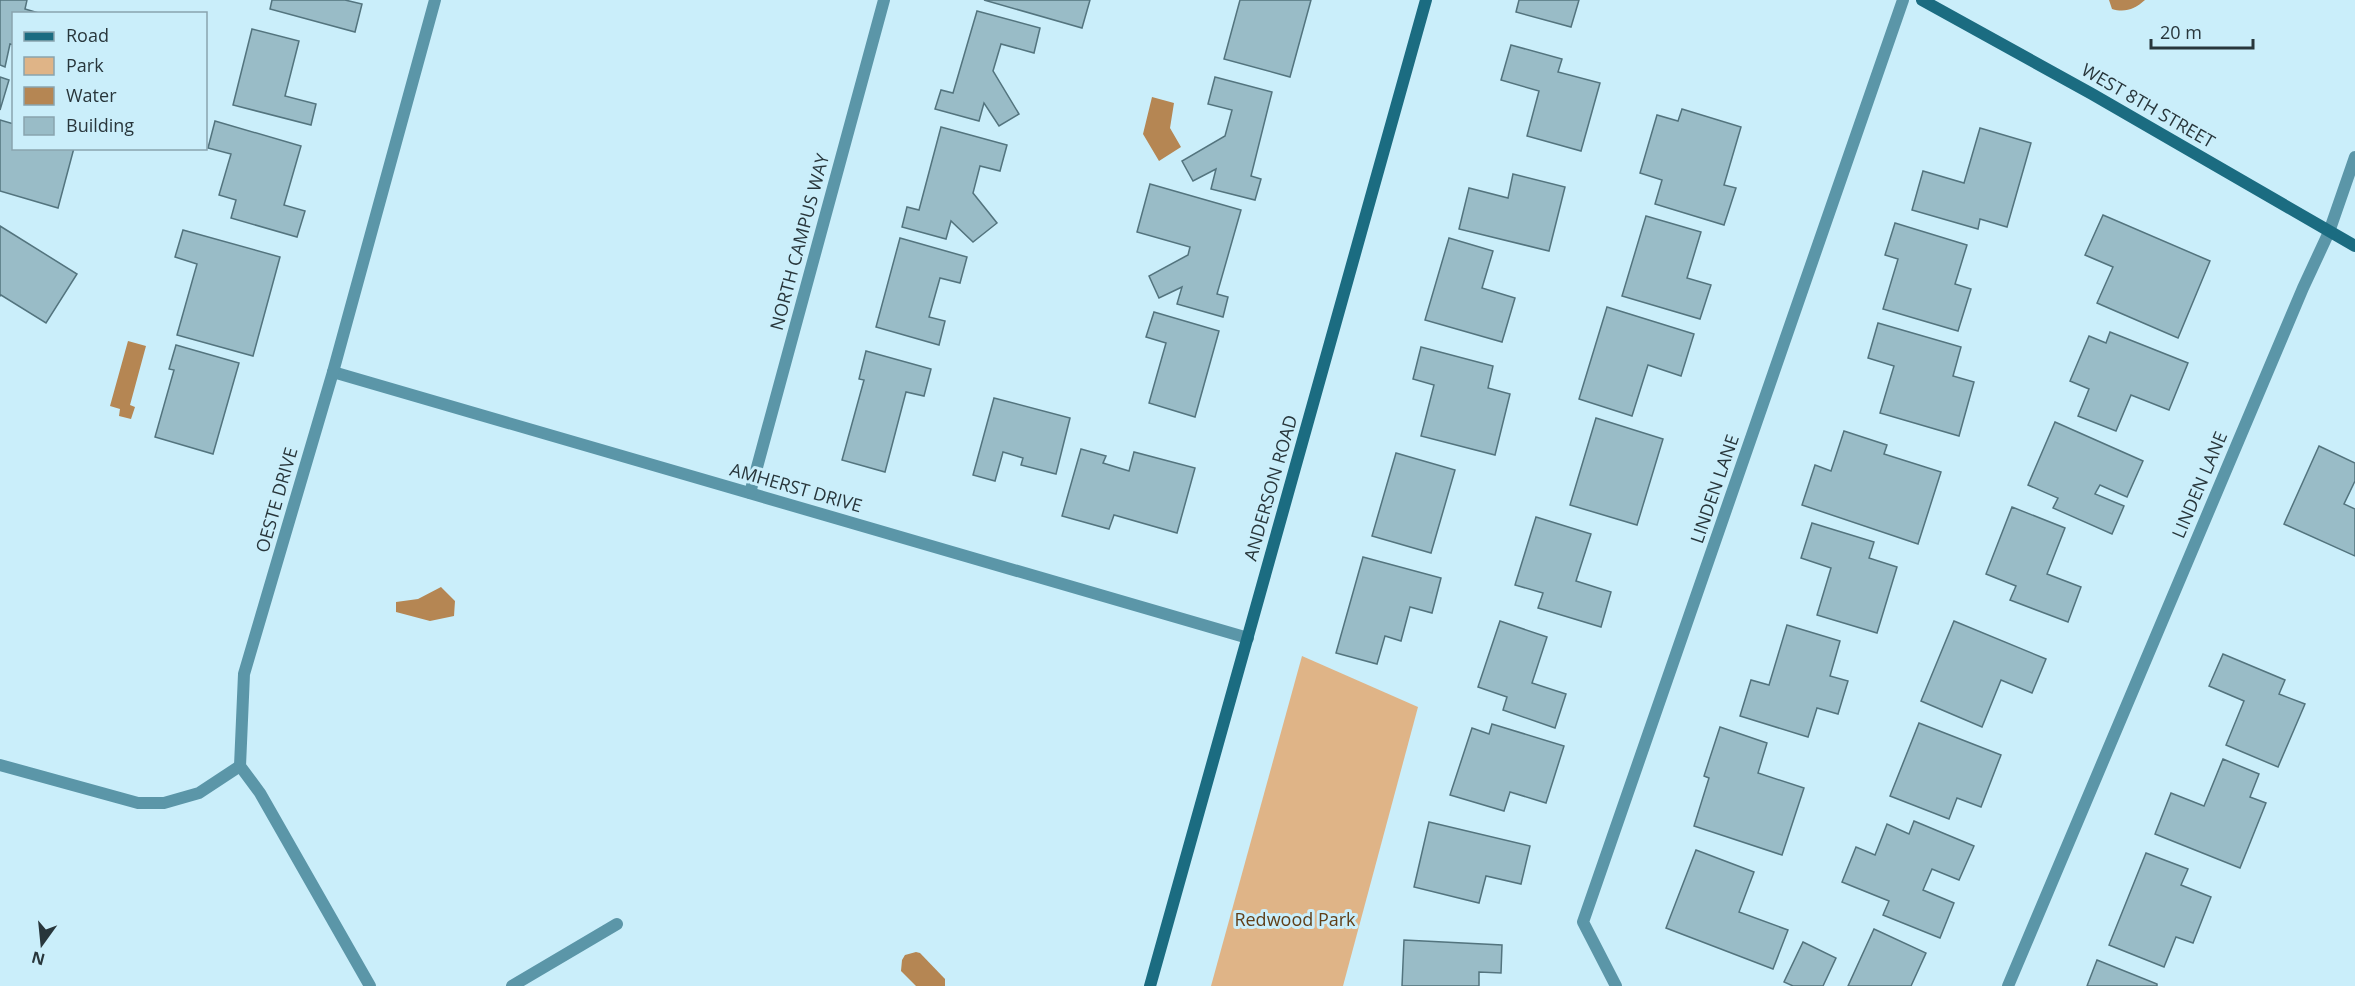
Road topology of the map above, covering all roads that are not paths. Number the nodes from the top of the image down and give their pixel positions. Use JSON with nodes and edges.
{"nodes":[{"id":1,"x":435,"y":0,"type":"edge"},
{"id":2,"x":884,"y":0,"type":"edge"},
{"id":3,"x":1426,"y":0,"type":"edge"},
{"id":4,"x":1904,"y":0,"type":"edge"},
{"id":5,"x":1922,"y":0,"type":"edge"},
{"id":6,"x":2355,"y":157,"type":"edge"},
{"id":7,"x":2329,"y":232,"type":"junction"},
{"id":8,"x":2355,"y":246,"type":"edge"},
{"id":9,"x":333,"y":372,"type":"junction"},
{"id":10,"x":750,"y":493,"type":"junction"},
{"id":11,"x":1248,"y":638,"type":"junction"},
{"id":12,"x":0,"y":765,"type":"edge"},
{"id":13,"x":240,"y":766,"type":"junction"},
{"id":14,"x":617,"y":924,"type":"dead end"},
{"id":15,"x":370,"y":986,"type":"edge"},
{"id":16,"x":512,"y":986,"type":"edge"},
{"id":17,"x":1150,"y":986,"type":"edge"},
{"id":18,"x":1616,"y":986,"type":"edge"},
{"id":19,"x":2008,"y":986,"type":"edge"}],
"edges":[{"from":1,"to":9,"type":"street","name":"OESTE DRIVE"},
{"from":2,"to":10,"type":"street","name":"NORTH CAMPUS WAY"},
{"from":3,"to":11,"type":"main road","name":"ANDERSON ROAD"},
{"from":4,"to":18,"type":"street","name":"LINDEN LANE"},
{"from":5,"to":7,"type":"main road","name":"WEST 8TH STREET"},
{"from":6,"to":7,"type":"street","name":"LINDEN LANE"},
{"from":7,"to":8,"type":"main road","name":"WEST 8TH STREET"},
{"from":7,"to":19,"type":"street","name":"LINDEN LANE"},
{"from":9,"to":10,"type":"street","name":"AMHERST DRIVE"},
{"from":9,"to":13,"type":"street","name":"OESTE DRIVE"},
{"from":10,"to":11,"type":"street","name":"AMHERST DRIVE"},
{"from":11,"to":17,"type":"main road","name":"ANDERSON ROAD"},
{"from":12,"to":13,"type":"street"},
{"from":13,"to":15,"type":"street"},
{"from":14,"to":16,"type":"street"}]}
